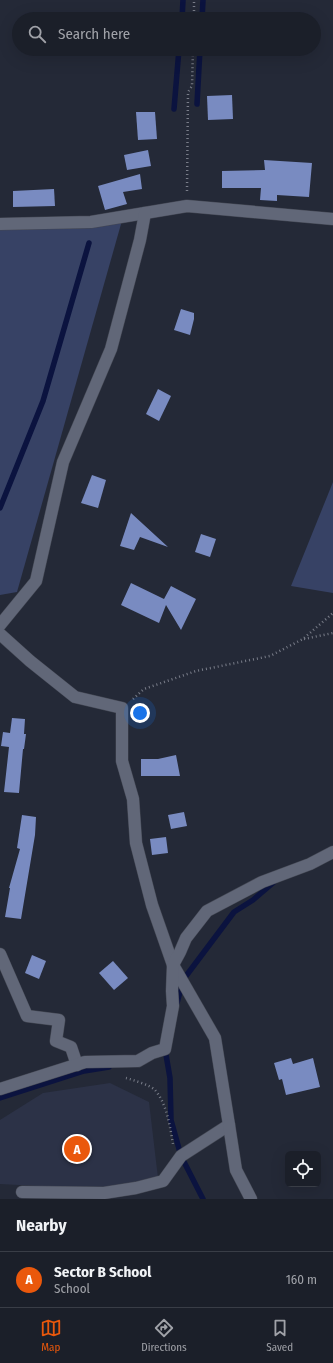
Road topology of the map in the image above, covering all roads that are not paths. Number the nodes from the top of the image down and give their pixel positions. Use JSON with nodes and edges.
{"nodes":[{"id":1,"x":145,"y":213,"type":"junction"},
{"id":2,"x":333,"y":219,"type":"edge"},
{"id":3,"x":0,"y":224,"type":"edge"},
{"id":4,"x":0,"y":625,"type":"edge"},
{"id":5,"x":0,"y":634,"type":"edge"},
{"id":6,"x":333,"y":852,"type":"edge"},
{"id":7,"x":0,"y":954,"type":"edge"},
{"id":8,"x":173,"y":965,"type":"junction"},
{"id":9,"x":77,"y":1065,"type":"junction"},
{"id":10,"x":0,"y":1089,"type":"edge"},
{"id":11,"x":229,"y":1125,"type":"junction"},
{"id":12,"x":22,"y":1192,"type":"dead end"},
{"id":13,"x":104,"y":1196,"type":"edge"},
{"id":14,"x":251,"y":1199,"type":"edge"}],
"edges":[{"from":1,"to":2,"type":"street"},
{"from":1,"to":3,"type":"street"},
{"from":1,"to":4,"type":"street"},
{"from":5,"to":8,"type":"street"},
{"from":6,"to":8,"type":"street"},
{"from":7,"to":9,"type":"street"},
{"from":8,"to":9,"type":"street"},
{"from":8,"to":11,"type":"street"},
{"from":9,"to":10,"type":"street"},
{"from":11,"to":13,"type":"street"},
{"from":11,"to":14,"type":"street"},
{"from":12,"to":13,"type":"street"}]}
